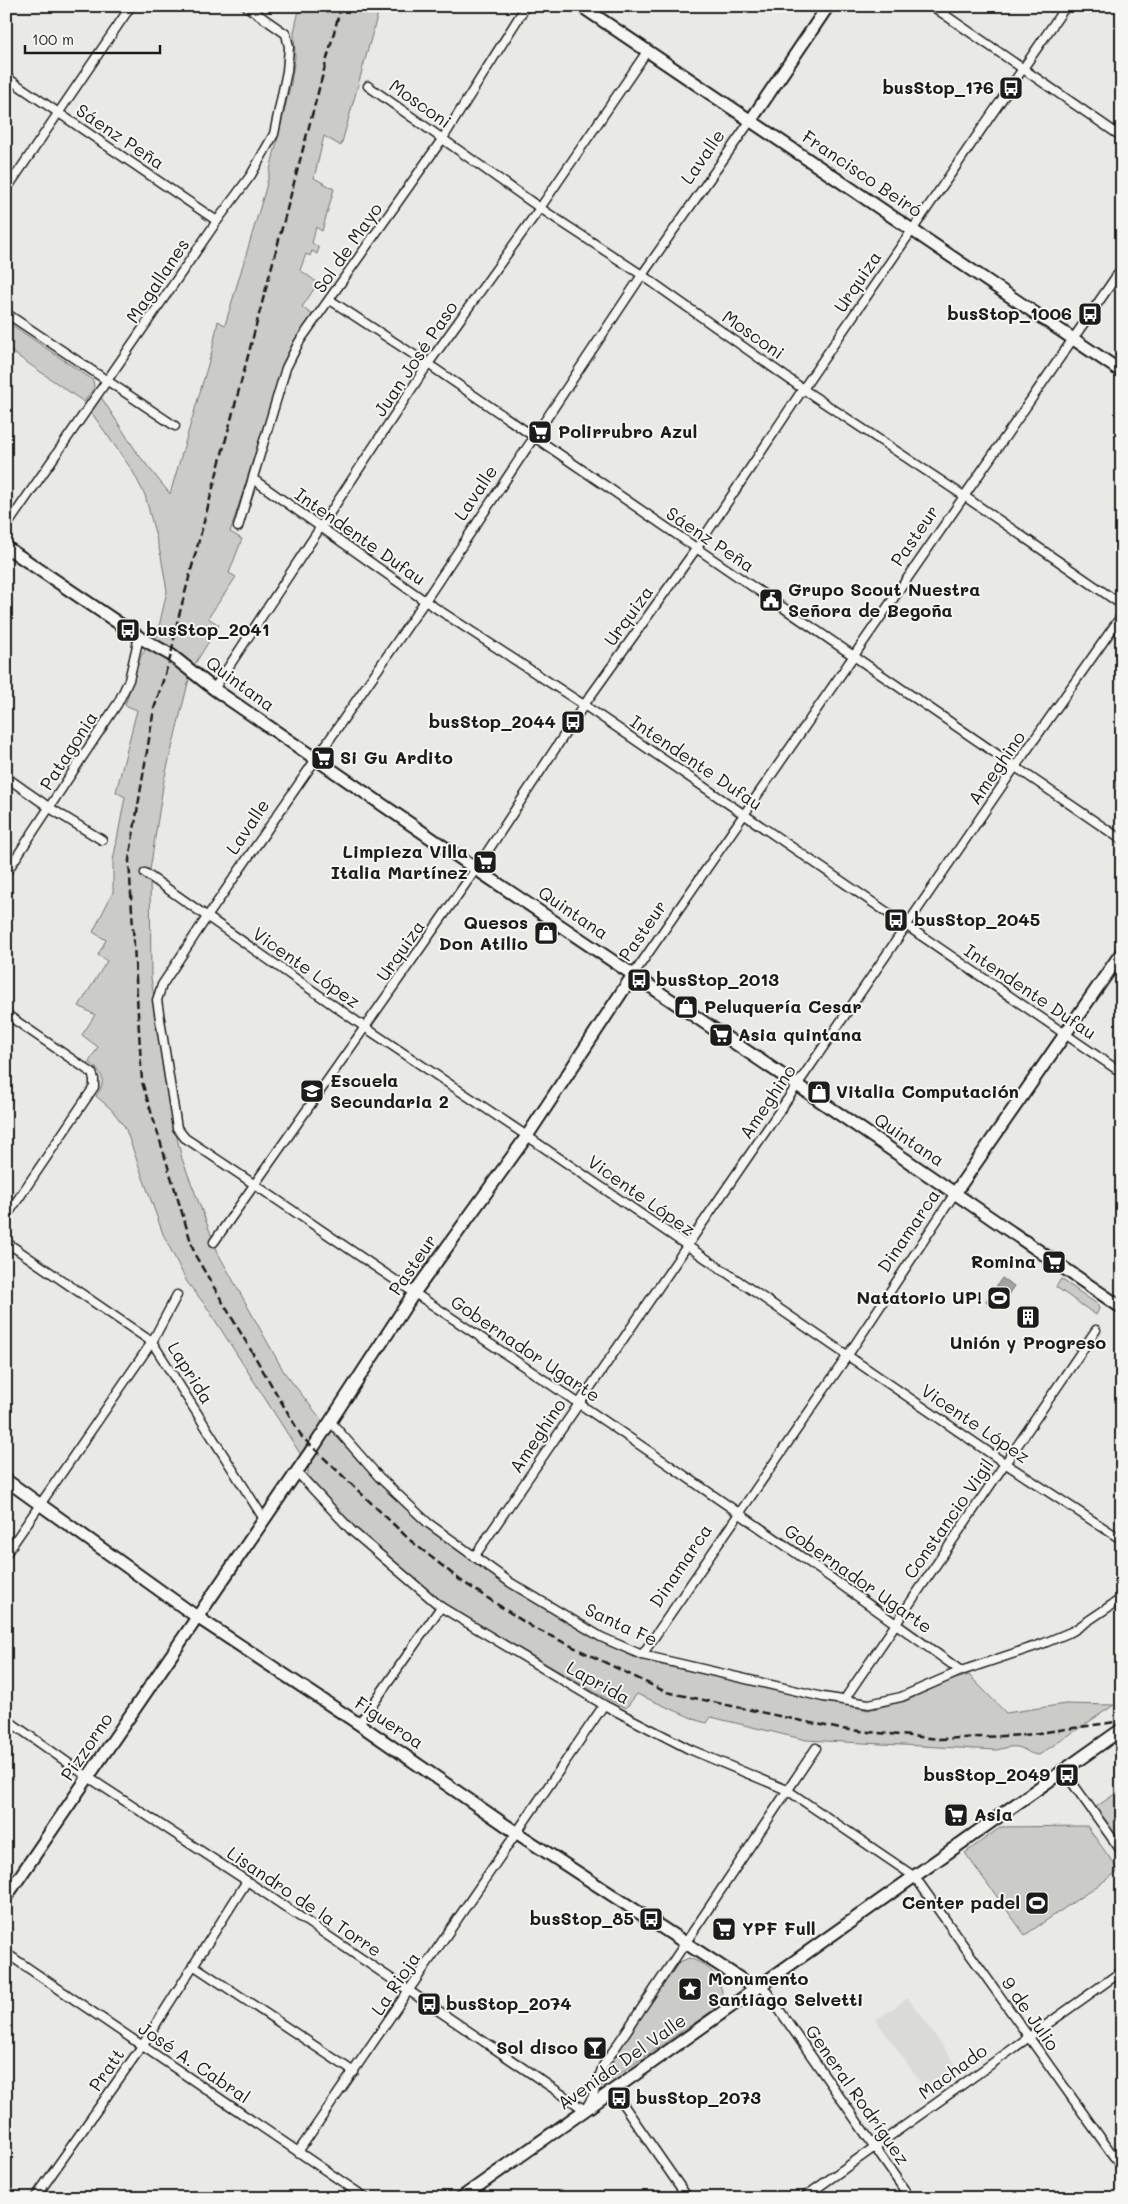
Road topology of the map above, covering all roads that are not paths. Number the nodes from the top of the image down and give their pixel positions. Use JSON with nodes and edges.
{"nodes":[{"id":1,"x":131,"y":6,"type":"edge"},
{"id":2,"x":246,"y":6,"type":"edge"},
{"id":3,"x":526,"y":6,"type":"edge"},
{"id":4,"x":828,"y":6,"type":"edge"},
{"id":5,"x":932,"y":6,"type":"edge"},
{"id":6,"x":1066,"y":6,"type":"edge"},
{"id":7,"x":586,"y":7,"type":"edge"},
{"id":8,"x":648,"y":50,"type":"junction"},
{"id":9,"x":1024,"y":69,"type":"junction"},
{"id":10,"x":6,"y":77,"type":"edge"},
{"id":11,"x":368,"y":86,"type":"dead end"},
{"id":12,"x":58,"y":113,"type":"junction"},
{"id":13,"x":751,"y":120,"type":"junction"},
{"id":14,"x":1122,"y":137,"type":"edge"},
{"id":15,"x":443,"y":138,"type":"junction"},
{"id":16,"x":6,"y":190,"type":"edge"},
{"id":17,"x":540,"y":208,"type":"junction"},
{"id":18,"x":217,"y":220,"type":"junction"},
{"id":19,"x":912,"y":230,"type":"junction"},
{"id":20,"x":1122,"y":268,"type":"edge"},
{"id":21,"x":642,"y":275,"type":"junction"},
{"id":22,"x":330,"y":300,"type":"junction"},
{"id":23,"x":6,"y":313,"type":"edge"},
{"id":24,"x":1072,"y":340,"type":"junction"},
{"id":25,"x":428,"y":364,"type":"junction"},
{"id":26,"x":1122,"y":372,"type":"edge"},
{"id":27,"x":108,"y":380,"type":"junction"},
{"id":28,"x":803,"y":389,"type":"junction"},
{"id":29,"x":176,"y":426,"type":"dead end"},
{"id":30,"x":534,"y":438,"type":"junction"},
{"id":31,"x":253,"y":479,"type":"junction"},
{"id":32,"x":964,"y":496,"type":"junction"},
{"id":33,"x":6,"y":527,"type":"edge"},
{"id":34,"x":238,"y":527,"type":"dead end"},
{"id":35,"x":322,"y":529,"type":"junction"},
{"id":36,"x":6,"y":547,"type":"edge"},
{"id":37,"x":696,"y":549,"type":"junction"},
{"id":38,"x":424,"y":600,"type":"junction"},
{"id":39,"x":1122,"y":605,"type":"edge"},
{"id":40,"x":1122,"y":615,"type":"edge"},
{"id":41,"x":139,"y":637,"type":"junction"},
{"id":42,"x":854,"y":656,"type":"junction"},
{"id":43,"x":214,"y":689,"type":"junction"},
{"id":44,"x":584,"y":705,"type":"junction"},
{"id":45,"x":316,"y":758,"type":"junction"},
{"id":46,"x":1015,"y":767,"type":"junction"},
{"id":47,"x":6,"y":777,"type":"edge"},
{"id":48,"x":50,"y":808,"type":"junction"},
{"id":49,"x":744,"y":814,"type":"junction"},
{"id":50,"x":102,"y":840,"type":"dead end"},
{"id":51,"x":1122,"y":840,"type":"edge"},
{"id":52,"x":476,"y":869,"type":"junction"},
{"id":53,"x":6,"y":873,"type":"edge"},
{"id":54,"x":145,"y":873,"type":"dead end"},
{"id":55,"x":207,"y":917,"type":"junction"},
{"id":56,"x":906,"y":926,"type":"junction"},
{"id":57,"x":1122,"y":952,"type":"edge"},
{"id":58,"x":633,"y":976,"type":"junction"},
{"id":59,"x":157,"y":1000,"type":"joint"},
{"id":60,"x":6,"y":1014,"type":"edge"},
{"id":61,"x":366,"y":1028,"type":"junction"},
{"id":62,"x":1065,"y":1034,"type":"junction"},
{"id":63,"x":1122,"y":1073,"type":"edge"},
{"id":64,"x":797,"y":1085,"type":"junction"},
{"id":65,"x":527,"y":1136,"type":"junction"},
{"id":66,"x":254,"y":1183,"type":"junction"},
{"id":67,"x":955,"y":1193,"type":"junction"},
{"id":68,"x":6,"y":1217,"type":"edge"},
{"id":69,"x":6,"y":1242,"type":"edge"},
{"id":70,"x":214,"y":1242,"type":"dead end"},
{"id":71,"x":688,"y":1247,"type":"junction"},
{"id":72,"x":414,"y":1293,"type":"junction"},
{"id":73,"x":177,"y":1295,"type":"dead end"},
{"id":74,"x":1122,"y":1308,"type":"edge"},
{"id":75,"x":1096,"y":1330,"type":"dead end"},
{"id":76,"x":152,"y":1342,"type":"junction"},
{"id":77,"x":848,"y":1355,"type":"junction"},
{"id":78,"x":580,"y":1402,"type":"junction"},
{"id":79,"x":330,"y":1422,"type":"junction"},
{"id":80,"x":1006,"y":1464,"type":"junction"},
{"id":81,"x":296,"y":1471,"type":"junction"},
{"id":82,"x":6,"y":1480,"type":"edge"},
{"id":83,"x":41,"y":1504,"type":"junction"},
{"id":84,"x":737,"y":1513,"type":"junction"},
{"id":85,"x":264,"y":1519,"type":"junction"},
{"id":86,"x":1122,"y":1540,"type":"edge"},
{"id":87,"x":6,"y":1554,"type":"edge"},
{"id":88,"x":474,"y":1557,"type":"junction"},
{"id":89,"x":1122,"y":1598,"type":"edge"},
{"id":90,"x":441,"y":1607,"type":"junction"},
{"id":91,"x":197,"y":1617,"type":"junction"},
{"id":92,"x":895,"y":1623,"type":"junction"},
{"id":93,"x":642,"y":1655,"type":"junction"},
{"id":94,"x":961,"y":1671,"type":"junction"},
{"id":95,"x":844,"y":1700,"type":"junction"},
{"id":96,"x":604,"y":1705,"type":"junction"},
{"id":97,"x":6,"y":1719,"type":"edge"},
{"id":98,"x":360,"y":1724,"type":"junction"},
{"id":99,"x":1122,"y":1729,"type":"edge"},
{"id":100,"x":816,"y":1748,"type":"dead end"},
{"id":101,"x":1063,"y":1770,"type":"junction"},
{"id":102,"x":88,"y":1777,"type":"junction"},
{"id":103,"x":787,"y":1790,"type":"junction"},
{"id":104,"x":517,"y":1833,"type":"junction"},
{"id":105,"x":1122,"y":1852,"type":"edge"},
{"id":106,"x":915,"y":1876,"type":"junction"},
{"id":107,"x":247,"y":1881,"type":"junction"},
{"id":108,"x":6,"y":1897,"type":"edge"},
{"id":109,"x":686,"y":1941,"type":"junction"},
{"id":110,"x":6,"y":1953,"type":"edge"},
{"id":111,"x":193,"y":1965,"type":"junction"},
{"id":112,"x":1122,"y":1972,"type":"edge"},
{"id":113,"x":759,"y":1987,"type":"junction"},
{"id":114,"x":409,"y":1991,"type":"junction"},
{"id":115,"x":1028,"y":2036,"type":"junction"},
{"id":116,"x":142,"y":2046,"type":"junction"},
{"id":117,"x":354,"y":2072,"type":"junction"},
{"id":118,"x":613,"y":2090,"type":"junction"},
{"id":119,"x":585,"y":2110,"type":"junction"},
{"id":120,"x":874,"y":2148,"type":"junction"},
{"id":121,"x":298,"y":2152,"type":"junction"},
{"id":122,"x":1122,"y":2168,"type":"edge"},
{"id":123,"x":6,"y":2193,"type":"edge"},
{"id":124,"x":468,"y":2196,"type":"edge"},
{"id":125,"x":13,"y":2198,"type":"edge"},
{"id":126,"x":35,"y":2198,"type":"edge"},
{"id":127,"x":366,"y":2198,"type":"edge"},
{"id":128,"x":688,"y":2198,"type":"edge"},
{"id":129,"x":803,"y":2198,"type":"edge"},
{"id":130,"x":910,"y":2198,"type":"edge"}],
"edges":[{"from":1,"to":12,"type":"street"},
{"from":2,"to":18,"type":"street","name":"Magallanes"},
{"from":3,"to":15,"type":"street","name":"Sol de Mayo"},
{"from":4,"to":13,"type":"street","name":"Lavalle"},
{"from":5,"to":9,"type":"street"},
{"from":6,"to":9,"type":"street","name":"Urquiza"},
{"from":7,"to":8,"type":"street","name":"Francisco Beiró"},
{"from":8,"to":13,"type":"street","name":"Francisco Beiró"},
{"from":8,"to":17,"type":"street","name":"Juan José Paso"},
{"from":9,"to":14,"type":"street"},
{"from":9,"to":19,"type":"street","name":"Urquiza"},
{"from":10,"to":12,"type":"street","name":"Sáenz Peña"},
{"from":11,"to":15,"type":"street","name":"Mosconi"},
{"from":12,"to":16,"type":"street"},
{"from":12,"to":18,"type":"street","name":"Sáenz Peña"},
{"from":13,"to":19,"type":"street","name":"Francisco Beiró"},
{"from":13,"to":21,"type":"street","name":"Lavalle"},
{"from":15,"to":17,"type":"street","name":"Mosconi"},
{"from":15,"to":22,"type":"street","name":"Sol de Mayo"},
{"from":17,"to":21,"type":"street","name":"Mosconi"},
{"from":17,"to":25,"type":"street","name":"Juan José Paso"},
{"from":18,"to":27,"type":"street","name":"Magallanes"},
{"from":19,"to":24,"type":"street","name":"Francisco Beiró"},
{"from":19,"to":28,"type":"street","name":"Urquiza"},
{"from":20,"to":24,"type":"street","name":"Pasteur"},
{"from":21,"to":28,"type":"street","name":"Mosconi"},
{"from":21,"to":30,"type":"street","name":"Lavalle"},
{"from":22,"to":25,"type":"street","name":"Sáenz Peña"},
{"from":22,"to":31,"type":"street","name":"Sol de Mayo"},
{"from":23,"to":27,"type":"street"},
{"from":24,"to":26,"type":"street","name":"Francisco Beiró"},
{"from":24,"to":32,"type":"street","name":"Pasteur"},
{"from":25,"to":30,"type":"street","name":"Sáenz Peña"},
{"from":25,"to":35,"type":"street","name":"Juan José Paso"},
{"from":27,"to":29,"type":"street"},
{"from":27,"to":33,"type":"street","name":"Magallanes"},
{"from":28,"to":32,"type":"street","name":"Mosconi"},
{"from":28,"to":37,"type":"street","name":"Urquiza"},
{"from":30,"to":37,"type":"street","name":"Sáenz Peña"},
{"from":30,"to":38,"type":"street","name":"Lavalle"},
{"from":31,"to":34,"type":"street","name":"Sol de Mayo"},
{"from":31,"to":35,"type":"street","name":"Intendente Dufau"},
{"from":32,"to":39,"type":"street","name":"Mosconi"},
{"from":32,"to":42,"type":"street","name":"Pasteur"},
{"from":35,"to":38,"type":"street","name":"Intendente Dufau"},
{"from":35,"to":43,"type":"street","name":"Juan José Paso"},
{"from":36,"to":41,"type":"street","name":"Quintana"},
{"from":37,"to":42,"type":"street","name":"Sáenz Peña"},
{"from":37,"to":44,"type":"street","name":"Urquiza"},
{"from":38,"to":44,"type":"street","name":"Intendente Dufau"},
{"from":38,"to":45,"type":"street","name":"Lavalle"},
{"from":40,"to":46,"type":"street","name":"Ameghino"},
{"from":41,"to":43,"type":"street","name":"Quintana"},
{"from":41,"to":48,"type":"street","name":"Patagonia"},
{"from":42,"to":46,"type":"street","name":"Sáenz Peña"},
{"from":42,"to":49,"type":"street","name":"Pasteur"},
{"from":43,"to":45,"type":"street","name":"Quintana"},
{"from":44,"to":49,"type":"street","name":"Intendente Dufau"},
{"from":44,"to":52,"type":"street","name":"Urquiza"},
{"from":45,"to":52,"type":"street","name":"Quintana"},
{"from":45,"to":55,"type":"street","name":"Lavalle"},
{"from":46,"to":51,"type":"street","name":"Sáenz Peña"},
{"from":46,"to":56,"type":"street","name":"Ameghino"},
{"from":47,"to":48,"type":"street"},
{"from":48,"to":50,"type":"street"},
{"from":48,"to":53,"type":"street","name":"Patagonia"},
{"from":49,"to":56,"type":"street","name":"Intendente Dufau"},
{"from":49,"to":58,"type":"street","name":"Pasteur"},
{"from":52,"to":58,"type":"street","name":"Quintana"},
{"from":52,"to":61,"type":"street","name":"Urquiza"},
{"from":54,"to":55,"type":"street","name":"Vicente López"},
{"from":55,"to":59,"type":"street","name":"Lavalle"},
{"from":55,"to":61,"type":"street","name":"Vicente López"},
{"from":56,"to":62,"type":"street","name":"Intendente Dufau"},
{"from":56,"to":64,"type":"street","name":"Ameghino"},
{"from":57,"to":62,"type":"street","name":"Dinamarca"},
{"from":58,"to":64,"type":"street","name":"Quintana"},
{"from":58,"to":65,"type":"street","name":"Pasteur"},
{"from":59,"to":66,"type":"street","name":"Gobernador Ugarte"},
{"from":60,"to":68,"type":"street"},
{"from":61,"to":65,"type":"street","name":"Vicente López"},
{"from":61,"to":66,"type":"street","name":"Urquiza"},
{"from":62,"to":63,"type":"street","name":"Intendente Dufau"},
{"from":62,"to":67,"type":"street","name":"Dinamarca"},
{"from":64,"to":67,"type":"street","name":"Quintana"},
{"from":64,"to":71,"type":"street","name":"Ameghino"},
{"from":65,"to":71,"type":"street","name":"Vicente López"},
{"from":65,"to":72,"type":"street","name":"Pasteur"},
{"from":66,"to":70,"type":"street","name":"Urquiza"},
{"from":66,"to":72,"type":"street","name":"Gobernador Ugarte"},
{"from":67,"to":74,"type":"street","name":"Quintana"},
{"from":67,"to":77,"type":"street","name":"Dinamarca"},
{"from":69,"to":76,"type":"street","name":"Laprida"},
{"from":71,"to":77,"type":"street","name":"Vicente López"},
{"from":71,"to":78,"type":"street","name":"Ameghino"},
{"from":72,"to":78,"type":"street","name":"Gobernador Ugarte"},
{"from":72,"to":79,"type":"street","name":"Pasteur"},
{"from":73,"to":76,"type":"street"},
{"from":75,"to":80,"type":"street","name":"Constancio Vigil"},
{"from":76,"to":83,"type":"street"},
{"from":76,"to":85,"type":"street","name":"Laprida"},
{"from":77,"to":80,"type":"street","name":"Vicente López"},
{"from":77,"to":84,"type":"street","name":"Dinamarca"},
{"from":78,"to":84,"type":"street","name":"Gobernador Ugarte"},
{"from":78,"to":88,"type":"street","name":"Ameghino"},
{"from":79,"to":81,"type":"street","name":"Pasteur"},
{"from":79,"to":88,"type":"street","name":"Santa Fe"},
{"from":80,"to":86,"type":"street","name":"Vicente López"},
{"from":80,"to":92,"type":"street","name":"Constancio Vigil"},
{"from":81,"to":85,"type":"street","name":"Pasteur"},
{"from":81,"to":90,"type":"street","name":"Laprida"},
{"from":82,"to":83,"type":"street","name":"Figueroa"},
{"from":83,"to":87,"type":"street"},
{"from":83,"to":91,"type":"street","name":"Figueroa"},
{"from":84,"to":92,"type":"street","name":"Gobernador Ugarte"},
{"from":84,"to":93,"type":"street","name":"Dinamarca"},
{"from":85,"to":91,"type":"street","name":"Pasteur"},
{"from":88,"to":93,"type":"street","name":"Santa Fe"},
{"from":89,"to":94,"type":"street","name":"Santa Fe"},
{"from":90,"to":96,"type":"street","name":"Laprida"},
{"from":90,"to":98,"type":"street"},
{"from":91,"to":98,"type":"street","name":"Figueroa"},
{"from":91,"to":102,"type":"street","name":"Pizzorno"},
{"from":92,"to":94,"type":"street","name":"Gobernador Ugarte"},
{"from":92,"to":95,"type":"street","name":"Constancio Vigil"},
{"from":93,"to":95,"type":"street","name":"Santa Fe"},
{"from":94,"to":95,"type":"street","name":"Santa Fe"},
{"from":96,"to":103,"type":"street","name":"Laprida"},
{"from":96,"to":104,"type":"street"},
{"from":97,"to":102,"type":"street","name":"Lisandro de la Torre"},
{"from":98,"to":104,"type":"street","name":"Figueroa"},
{"from":99,"to":101,"type":"street","name":"Avenida Del Valle"},
{"from":100,"to":103,"type":"street"},
{"from":101,"to":105,"type":"street"},
{"from":101,"to":106,"type":"street","name":"Avenida Del Valle"},
{"from":102,"to":107,"type":"street","name":"Lisandro de la Torre"},
{"from":102,"to":108,"type":"street","name":"Pizzorno"},
{"from":103,"to":106,"type":"street","name":"Laprida"},
{"from":103,"to":109,"type":"street"},
{"from":104,"to":109,"type":"street","name":"Figueroa"},
{"from":104,"to":114,"type":"street","name":"La Rioja"},
{"from":106,"to":113,"type":"street","name":"Avenida Del Valle"},
{"from":106,"to":115,"type":"street","name":"9 de Julio"},
{"from":107,"to":111,"type":"street","name":"Pratt"},
{"from":107,"to":114,"type":"street","name":"Lisandro de la Torre"},
{"from":109,"to":113,"type":"street","name":"Figueroa"},
{"from":109,"to":119,"type":"street"},
{"from":110,"to":116,"type":"street","name":"José A. Cabral"},
{"from":111,"to":116,"type":"street","name":"Pratt"},
{"from":111,"to":117,"type":"street"},
{"from":112,"to":115,"type":"street","name":"Machado"},
{"from":113,"to":118,"type":"street","name":"Avenida Del Valle"},
{"from":113,"to":120,"type":"street","name":"General Rodríguez"},
{"from":114,"to":117,"type":"street","name":"La Rioja"},
{"from":114,"to":119,"type":"street","name":"Lisandro de la Torre"},
{"from":115,"to":120,"type":"street","name":"Machado"},
{"from":115,"to":122,"type":"street","name":"9 de Julio"},
{"from":116,"to":121,"type":"street","name":"José A. Cabral"},
{"from":116,"to":126,"type":"street","name":"Pratt"},
{"from":117,"to":121,"type":"street","name":"La Rioja"},
{"from":118,"to":119,"type":"street","name":"Avenida Del Valle"},
{"from":118,"to":128,"type":"street"},
{"from":119,"to":124,"type":"street","name":"Avenida Del Valle"},
{"from":120,"to":129,"type":"street","name":"Machado"},
{"from":120,"to":130,"type":"street","name":"General Rodríguez"},
{"from":121,"to":127,"type":"street","name":"José A. Cabral"},
{"from":123,"to":125,"type":"street"}]}
